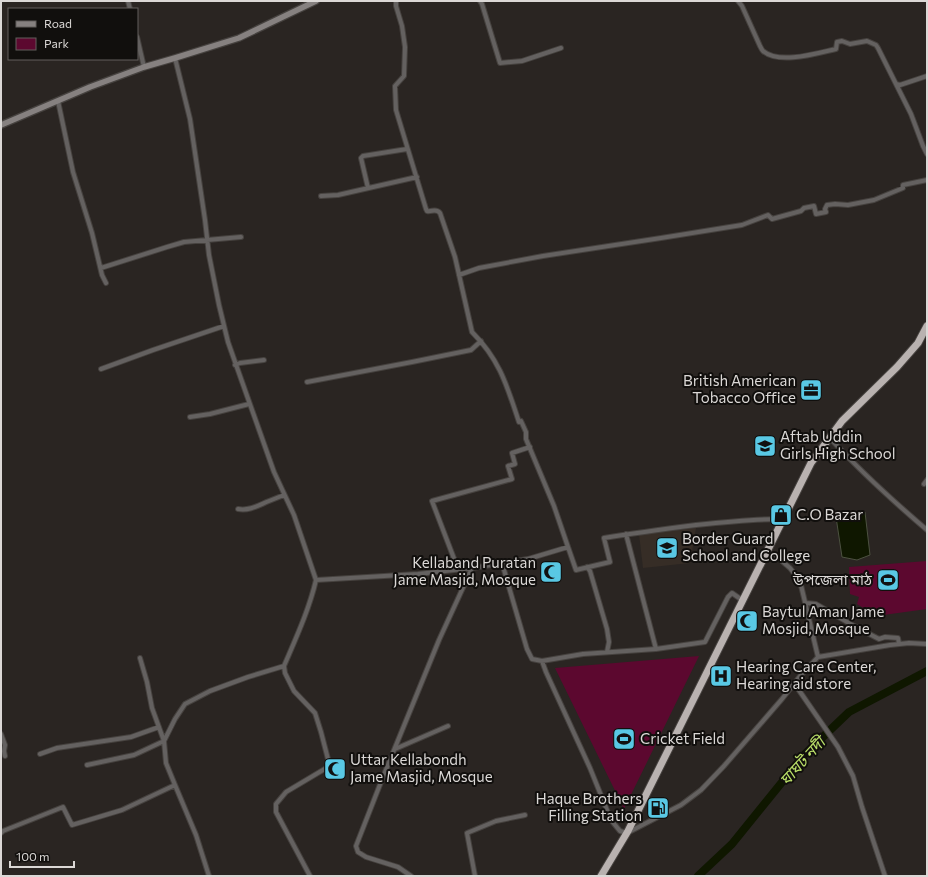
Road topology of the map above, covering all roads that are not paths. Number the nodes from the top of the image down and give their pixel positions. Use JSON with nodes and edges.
{"nodes":[{"id":1,"x":316,"y":1,"type":"edge"},
{"id":2,"x":396,"y":1,"type":"edge"},
{"id":3,"x":480,"y":1,"type":"edge"},
{"id":4,"x":738,"y":1,"type":"edge"},
{"id":5,"x":138,"y":41,"type":"edge"},
{"id":6,"x":561,"y":48,"type":"dead end"},
{"id":7,"x":175,"y":58,"type":"junction"},
{"id":8,"x":144,"y":66,"type":"junction"},
{"id":9,"x":927,"y":76,"type":"edge"},
{"id":10,"x":896,"y":84,"type":"junction"},
{"id":11,"x":58,"y":101,"type":"junction"},
{"id":12,"x":1,"y":125,"type":"edge"},
{"id":13,"x":407,"y":149,"type":"junction"},
{"id":14,"x":927,"y":154,"type":"edge"},
{"id":15,"x":417,"y":177,"type":"junction"},
{"id":16,"x":927,"y":180,"type":"edge"},
{"id":17,"x":368,"y":188,"type":"junction"},
{"id":18,"x":321,"y":196,"type":"dead end"},
{"id":19,"x":241,"y":236,"type":"dead end"},
{"id":20,"x":207,"y":240,"type":"junction"},
{"id":21,"x":101,"y":268,"type":"junction"},
{"id":22,"x":459,"y":275,"type":"junction"},
{"id":23,"x":106,"y":283,"type":"dead end"},
{"id":24,"x":224,"y":326,"type":"junction"},
{"id":25,"x":927,"y":326,"type":"edge"},
{"id":26,"x":481,"y":341,"type":"junction"},
{"id":27,"x":264,"y":360,"type":"dead end"},
{"id":28,"x":236,"y":365,"type":"junction"},
{"id":29,"x":101,"y":369,"type":"dead end"},
{"id":30,"x":307,"y":382,"type":"dead end"},
{"id":31,"x":249,"y":404,"type":"junction"},
{"id":32,"x":190,"y":417,"type":"dead end"},
{"id":33,"x":829,"y":437,"type":"junction"},
{"id":34,"x":530,"y":447,"type":"junction"},
{"id":35,"x":284,"y":495,"type":"junction"},
{"id":36,"x":238,"y":509,"type":"dead end"},
{"id":37,"x":783,"y":518,"type":"junction"},
{"id":38,"x":927,"y":530,"type":"edge"},
{"id":39,"x":626,"y":534,"type":"junction"},
{"id":40,"x":568,"y":547,"type":"junction"},
{"id":41,"x":766,"y":553,"type":"junction"},
{"id":42,"x":502,"y":563,"type":"junction"},
{"id":43,"x":587,"y":567,"type":"junction"},
{"id":44,"x":472,"y":568,"type":"junction"},
{"id":45,"x":458,"y":569,"type":"junction"},
{"id":46,"x":316,"y":580,"type":"junction"},
{"id":47,"x":742,"y":600,"type":"junction"},
{"id":48,"x":806,"y":603,"type":"junction"},
{"id":49,"x":899,"y":644,"type":"junction"},
{"id":50,"x":927,"y":644,"type":"edge"},
{"id":51,"x":656,"y":649,"type":"junction"},
{"id":52,"x":607,"y":652,"type":"junction"},
{"id":53,"x":818,"y":657,"type":"junction"},
{"id":54,"x":140,"y":658,"type":"dead end"},
{"id":55,"x":542,"y":661,"type":"junction"},
{"id":56,"x":284,"y":666,"type":"junction"},
{"id":57,"x":794,"y":683,"type":"junction"},
{"id":58,"x":448,"y":726,"type":"dead end"},
{"id":59,"x":159,"y":727,"type":"junction"},
{"id":60,"x":1,"y":734,"type":"edge"},
{"id":61,"x":394,"y":750,"type":"junction"},
{"id":62,"x":3,"y":751,"type":"edge"},
{"id":63,"x":40,"y":754,"type":"dead end"},
{"id":64,"x":5,"y":756,"type":"dead end"},
{"id":65,"x":88,"y":765,"type":"dead end"},
{"id":66,"x":175,"y":785,"type":"junction"},
{"id":67,"x":525,"y":815,"type":"dead end"},
{"id":68,"x":1,"y":832,"type":"edge"},
{"id":69,"x":627,"y":833,"type":"junction"},
{"id":70,"x":209,"y":876,"type":"edge"},
{"id":71,"x":310,"y":876,"type":"edge"},
{"id":72,"x":411,"y":876,"type":"edge"},
{"id":73,"x":475,"y":876,"type":"edge"},
{"id":74,"x":601,"y":876,"type":"edge"},
{"id":75,"x":885,"y":876,"type":"edge"}],
"edges":[{"from":1,"to":7,"type":"main road"},
{"from":2,"to":13,"type":"street"},
{"from":3,"to":6,"type":"street"},
{"from":4,"to":10,"type":"street"},
{"from":5,"to":8,"type":"street"},
{"from":7,"to":8,"type":"main road"},
{"from":7,"to":20,"type":"street"},
{"from":8,"to":11,"type":"main road"},
{"from":9,"to":10,"type":"street"},
{"from":10,"to":14,"type":"street"},
{"from":11,"to":12,"type":"main road"},
{"from":11,"to":21,"type":"street"},
{"from":13,"to":15,"type":"street"},
{"from":13,"to":17,"type":"street"},
{"from":15,"to":17,"type":"street"},
{"from":15,"to":22,"type":"street"},
{"from":16,"to":22,"type":"street"},
{"from":17,"to":18,"type":"street"},
{"from":19,"to":20,"type":"street"},
{"from":20,"to":21,"type":"street"},
{"from":20,"to":24,"type":"street"},
{"from":21,"to":23,"type":"street"},
{"from":22,"to":26,"type":"street"},
{"from":24,"to":28,"type":"street"},
{"from":24,"to":29,"type":"street"},
{"from":25,"to":33,"type":"highway"},
{"from":26,"to":30,"type":"street"},
{"from":26,"to":34,"type":"street"},
{"from":27,"to":28,"type":"street"},
{"from":28,"to":31,"type":"street"},
{"from":31,"to":32,"type":"street"},
{"from":31,"to":35,"type":"street"},
{"from":33,"to":37,"type":"highway"},
{"from":33,"to":38,"type":"street"},
{"from":34,"to":40,"type":"street"},
{"from":34,"to":45,"type":"street"},
{"from":35,"to":36,"type":"street"},
{"from":35,"to":46,"type":"street"},
{"from":37,"to":39,"type":"street"},
{"from":37,"to":41,"type":"highway"},
{"from":39,"to":43,"type":"street"},
{"from":39,"to":51,"type":"street"},
{"from":40,"to":42,"type":"street"},
{"from":40,"to":43,"type":"street"},
{"from":41,"to":47,"type":"highway"},
{"from":41,"to":48,"type":"street"},
{"from":42,"to":44,"type":"street"},
{"from":42,"to":55,"type":"street"},
{"from":43,"to":52,"type":"street"},
{"from":44,"to":45,"type":"street"},
{"from":44,"to":61,"type":"street"},
{"from":45,"to":46,"type":"street"},
{"from":46,"to":56,"type":"street"},
{"from":47,"to":51,"type":"street"},
{"from":47,"to":69,"type":"highway"},
{"from":48,"to":49,"type":"street"},
{"from":48,"to":53,"type":"street"},
{"from":49,"to":50,"type":"street"},
{"from":49,"to":53,"type":"street"},
{"from":51,"to":52,"type":"street"},
{"from":52,"to":55,"type":"street"},
{"from":53,"to":57,"type":"street"},
{"from":54,"to":59,"type":"street"},
{"from":55,"to":69,"type":"street"},
{"from":56,"to":66,"type":"street"},
{"from":56,"to":71,"type":"street"},
{"from":57,"to":69,"type":"street"},
{"from":57,"to":75,"type":"street"},
{"from":58,"to":61,"type":"street"},
{"from":59,"to":63,"type":"street"},
{"from":59,"to":65,"type":"street"},
{"from":60,"to":62,"type":"street"},
{"from":61,"to":72,"type":"street"},
{"from":62,"to":64,"type":"street"},
{"from":66,"to":68,"type":"street"},
{"from":66,"to":70,"type":"street"},
{"from":67,"to":73,"type":"street"},
{"from":69,"to":74,"type":"highway"}]}
